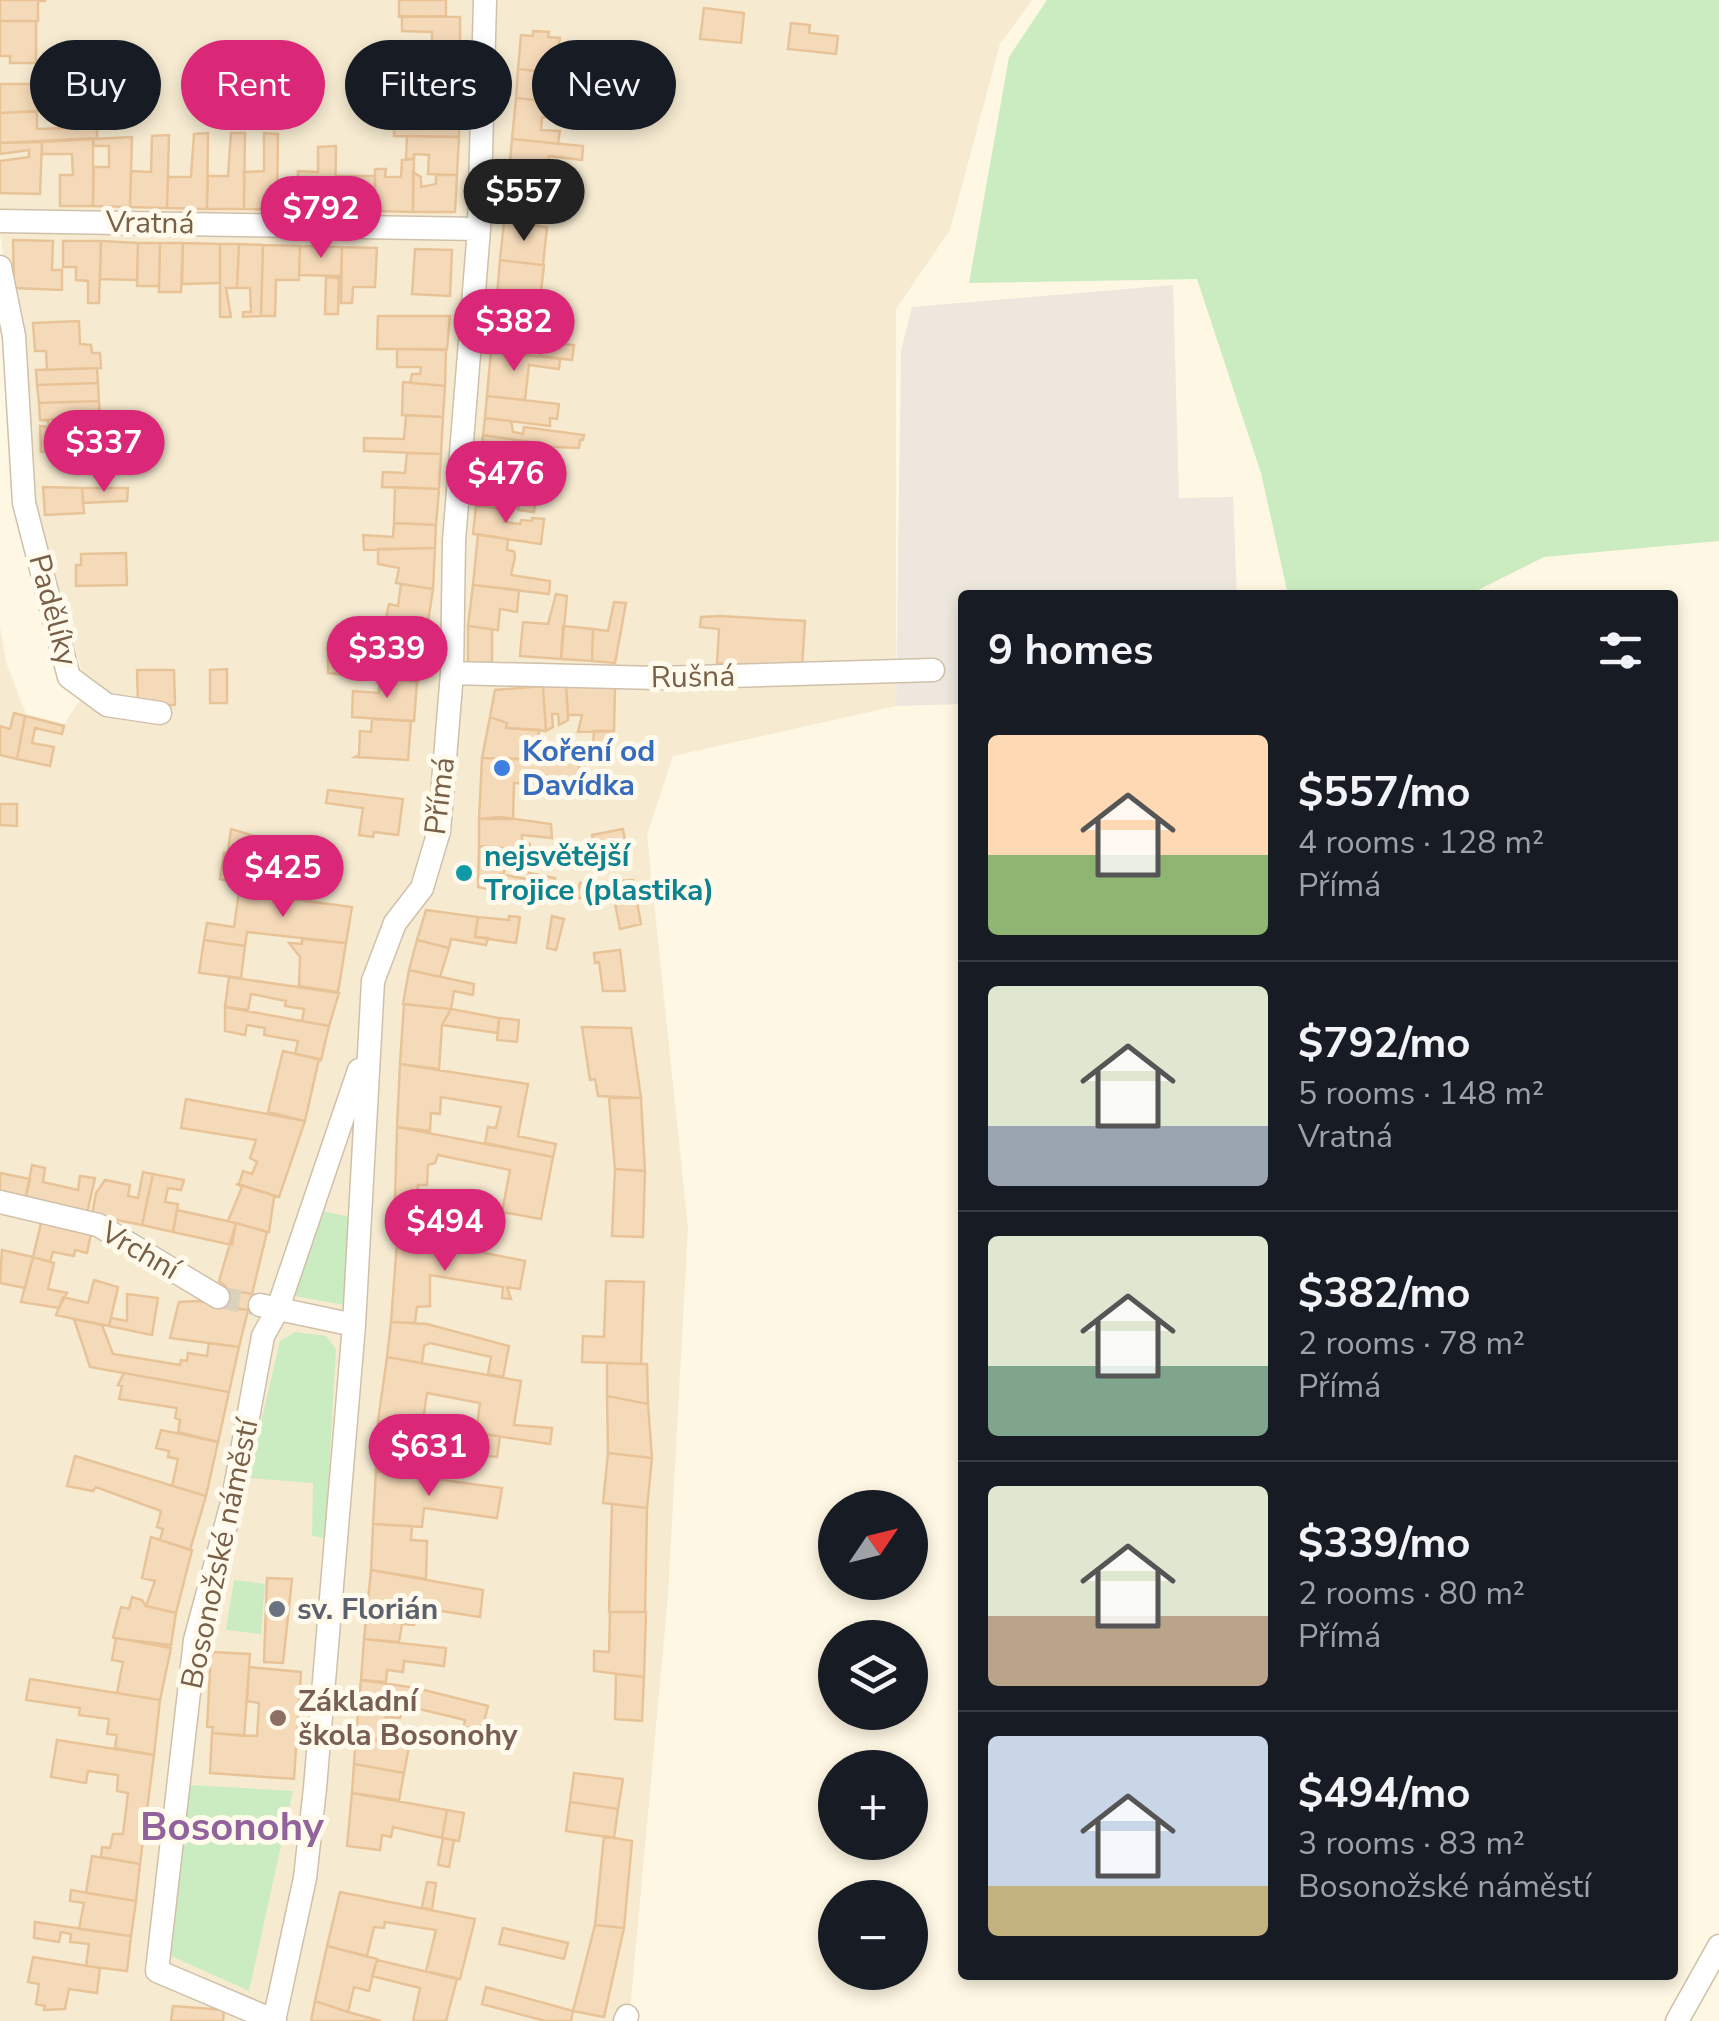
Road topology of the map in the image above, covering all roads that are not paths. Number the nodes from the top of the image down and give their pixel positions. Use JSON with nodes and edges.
{"nodes":[{"id":1,"x":486,"y":0,"type":"edge"},
{"id":2,"x":0,"y":221,"type":"edge"},
{"id":3,"x":479,"y":229,"type":"junction"},
{"id":4,"x":0,"y":266,"type":"edge"},
{"id":5,"x":933,"y":670,"type":"dead end"},
{"id":6,"x":452,"y":673,"type":"junction"},
{"id":7,"x":160,"y":713,"type":"dead end"},
{"id":8,"x":394,"y":923,"type":"joint"},
{"id":9,"x":366,"y":1053,"type":"junction"},
{"id":10,"x":0,"y":1202,"type":"edge"},
{"id":11,"x":218,"y":1297,"type":"tunnel mouth"},
{"id":12,"x":269,"y":1308,"type":"junction"},
{"id":13,"x":354,"y":1326,"type":"junction"},
{"id":14,"x":1719,"y":1946,"type":"edge"},
{"id":15,"x":274,"y":2021,"type":"edge"},
{"id":16,"x":1677,"y":2021,"type":"edge"}],
"edges":[{"from":1,"to":3,"type":"street","name":"Přímá"},
{"from":2,"to":3,"type":"street","name":"Vratná"},
{"from":3,"to":6,"type":"street","name":"Přímá"},
{"from":4,"to":7,"type":"street","name":"Padělíky"},
{"from":5,"to":6,"type":"street","name":"Rušná"},
{"from":6,"to":8,"type":"street","name":"Přímá"},
{"from":8,"to":9,"type":"street","name":"Bosonožské náměstí"},
{"from":9,"to":12,"type":"street","name":"Bosonožské náměstí"},
{"from":9,"to":13,"type":"street","name":"Bosonožské náměstí"},
{"from":10,"to":11,"type":"street","name":"Vrchní"},
{"from":12,"to":13,"type":"street"},
{"from":12,"to":15,"type":"street","name":"Bosonožské náměstí"},
{"from":13,"to":15,"type":"street","name":"Bosonožské náměstí"},
{"from":14,"to":16,"type":"street"}]}
